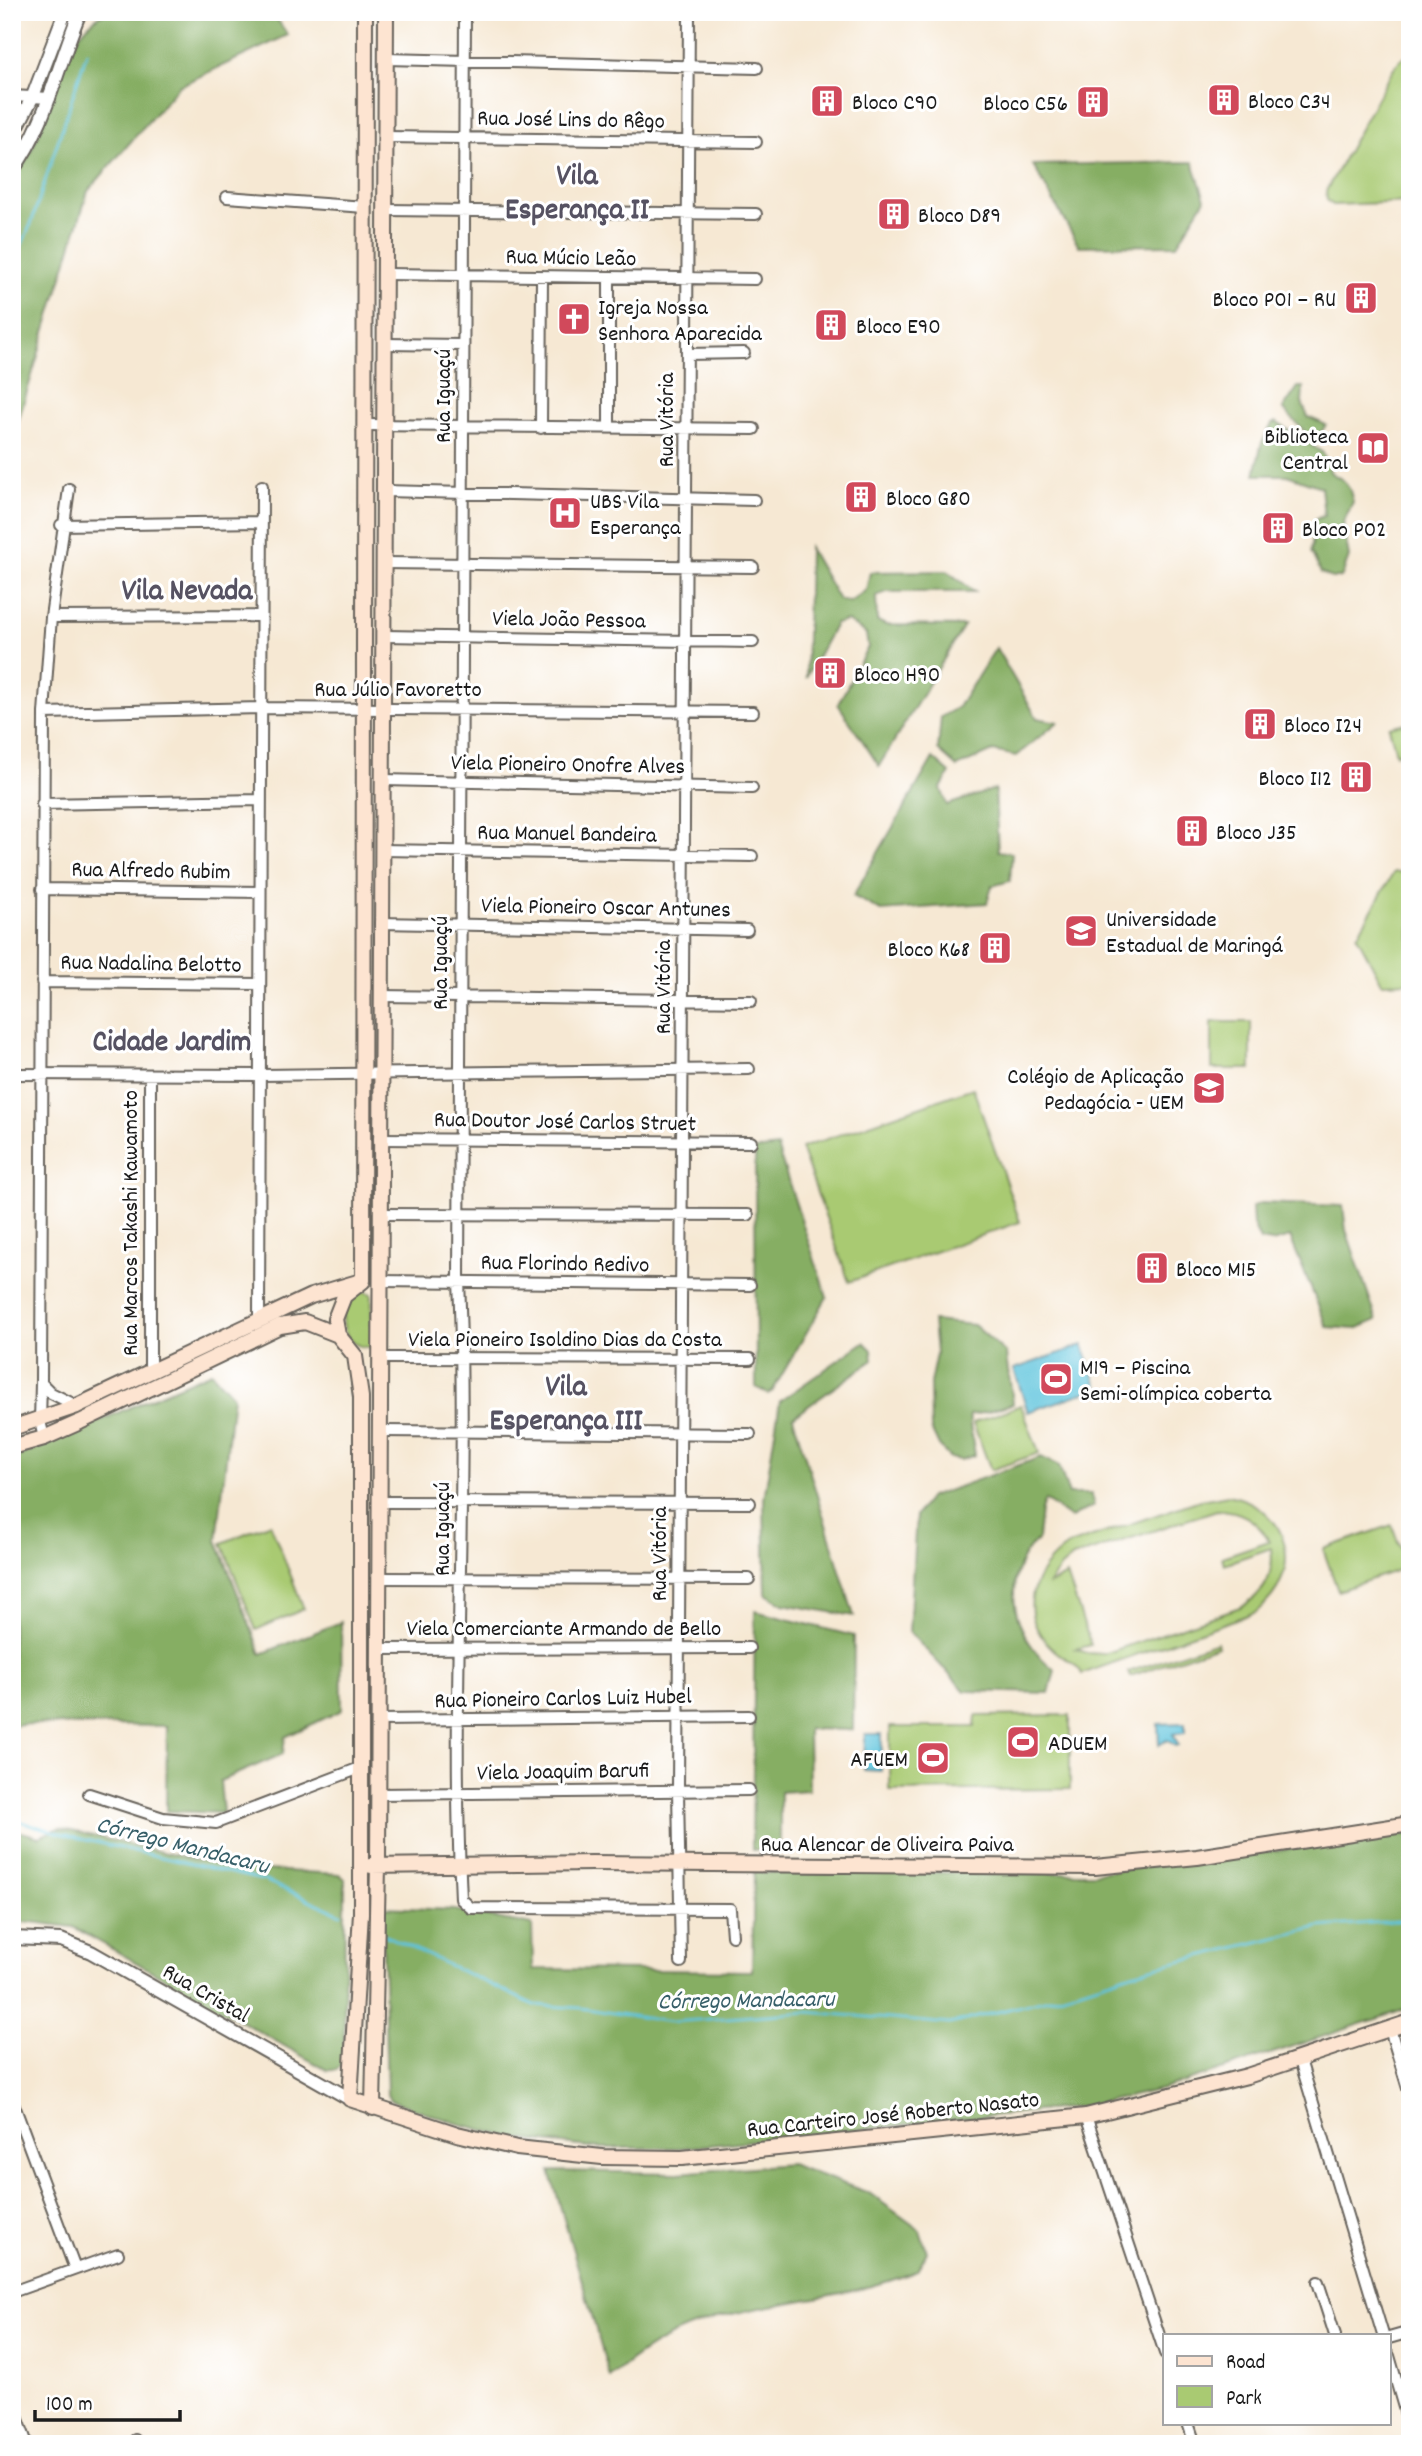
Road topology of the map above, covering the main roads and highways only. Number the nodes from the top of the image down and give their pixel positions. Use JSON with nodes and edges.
{"nodes":[{"id":1,"x":365,"y":12,"type":"edge"},
{"id":2,"x":386,"y":12,"type":"edge"},
{"id":3,"x":372,"y":1073,"type":"junction"},
{"id":4,"x":363,"y":1281,"type":"junction"},
{"id":5,"x":379,"y":1281,"type":"junction"},
{"id":6,"x":338,"y":1335,"type":"junction"},
{"id":7,"x":355,"y":1356,"type":"junction"},
{"id":8,"x":380,"y":1359,"type":"junction"},
{"id":9,"x":12,"y":1429,"type":"edge"},
{"id":10,"x":12,"y":1447,"type":"edge"},
{"id":11,"x":1410,"y":1824,"type":"edge"},
{"id":12,"x":360,"y":1866,"type":"junction"},
{"id":13,"x":378,"y":1866,"type":"junction"},
{"id":14,"x":1410,"y":2022,"type":"edge"},
{"id":15,"x":373,"y":2108,"type":"junction"}],
"edges":[{"from":1,"to":3,"type":"main road"},
{"from":2,"to":3,"type":"main road"},
{"from":3,"to":4,"type":"main road"},
{"from":3,"to":5,"type":"main road"},
{"from":4,"to":5,"type":"main road"},
{"from":4,"to":6,"type":"main road"},
{"from":4,"to":9,"type":"main road"},
{"from":5,"to":8,"type":"main road"},
{"from":6,"to":7,"type":"main road"},
{"from":6,"to":10,"type":"main road"},
{"from":7,"to":8,"type":"main road"},
{"from":7,"to":12,"type":"main road"},
{"from":8,"to":13,"type":"main road"},
{"from":11,"to":13,"type":"main road","name":"Rua Alencar de Oliveira Paiva"},
{"from":12,"to":13,"type":"main road","name":"Rua Alencar de Oliveira Paiva"},
{"from":12,"to":15,"type":"main road","name":"Rua Cristal"},
{"from":13,"to":15,"type":"main road"},
{"from":14,"to":15,"type":"main road","name":"Rua Carteiro José Roberto Nasato"}]}
